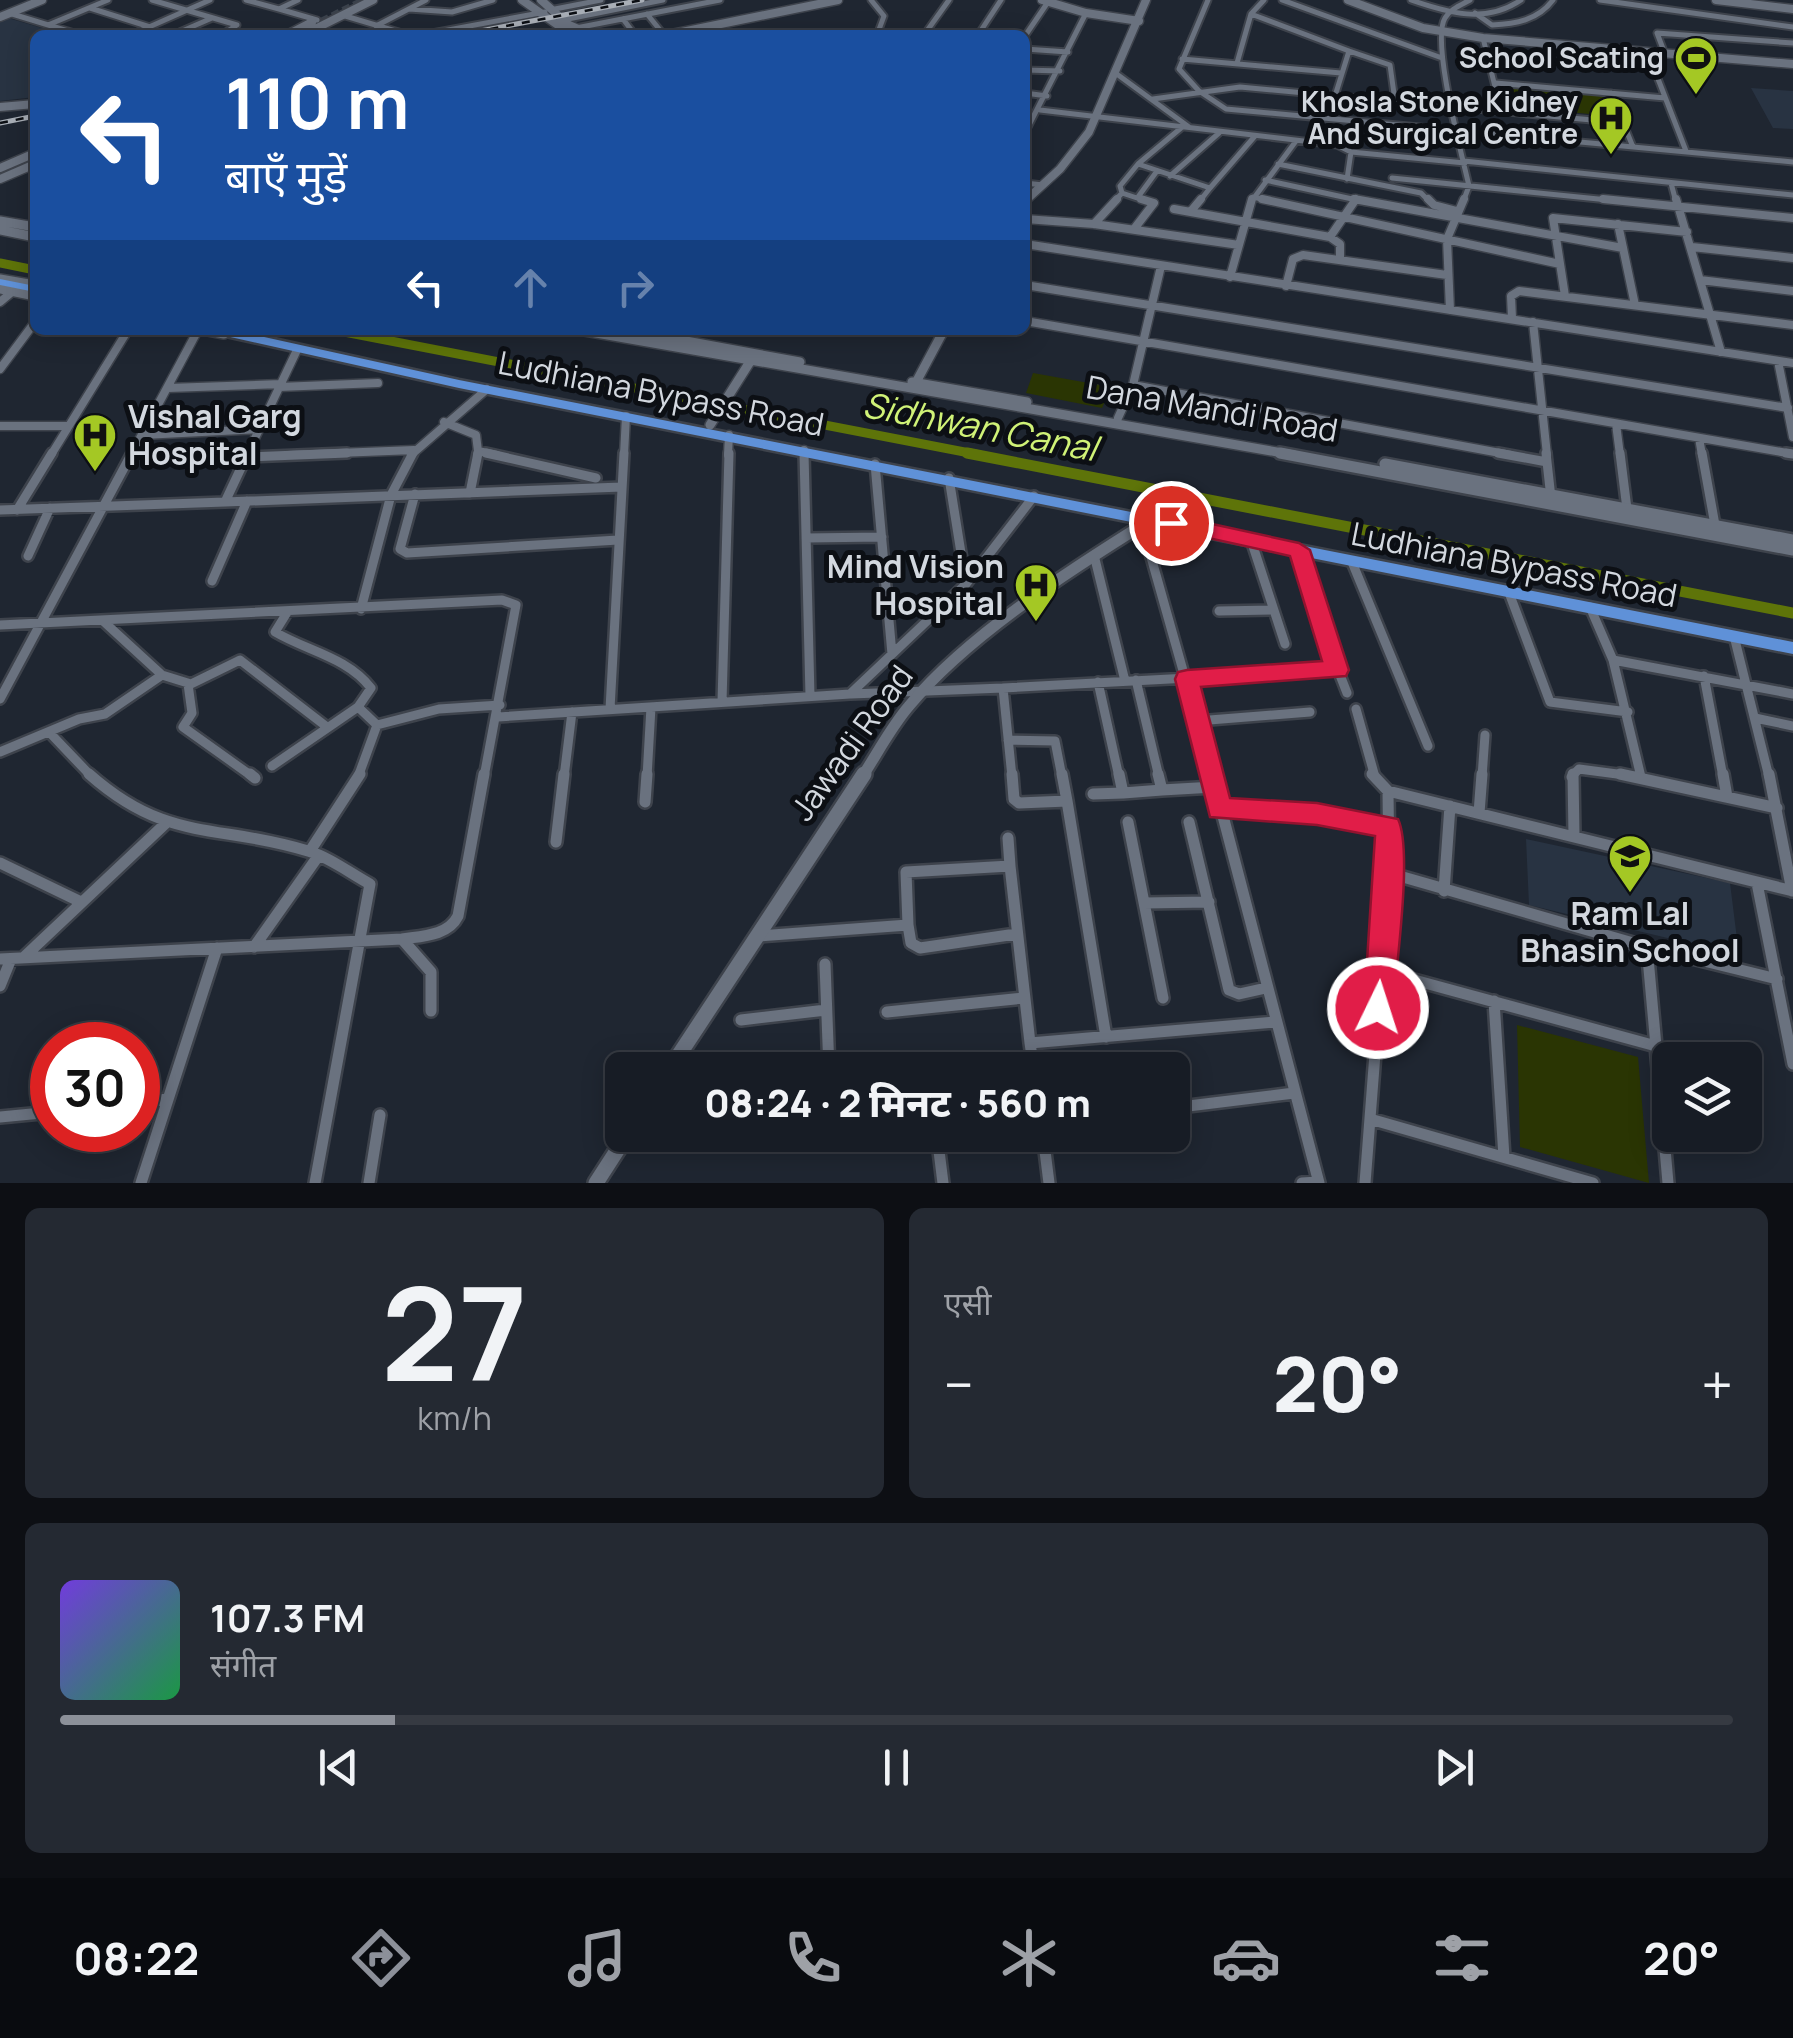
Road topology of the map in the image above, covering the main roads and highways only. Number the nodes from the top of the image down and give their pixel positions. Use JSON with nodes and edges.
{"nodes":[{"id":1,"x":0,"y":283,"type":"edge"},
{"id":2,"x":30,"y":289,"type":"edge"},
{"id":3,"x":239,"y":335,"type":"edge"},
{"id":4,"x":270,"y":335,"type":"edge"},
{"id":5,"x":1793,"y":644,"type":"edge"}],
"edges":[{"from":1,"to":2,"type":"highway"},
{"from":3,"to":5,"type":"highway","name":"Ludhiana Bypass Road"},
{"from":4,"to":5,"type":"highway","name":"Ludhiana Bypass Road"}]}
